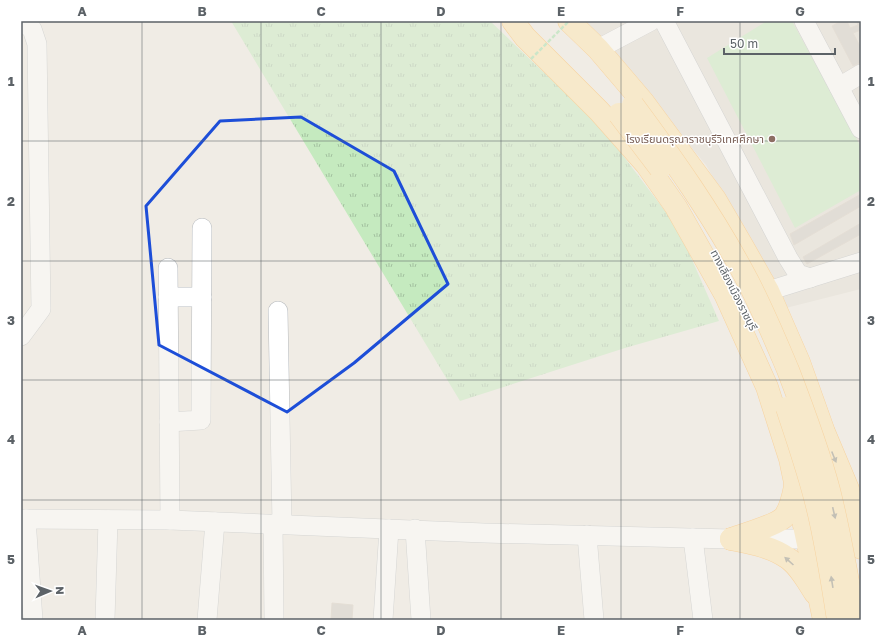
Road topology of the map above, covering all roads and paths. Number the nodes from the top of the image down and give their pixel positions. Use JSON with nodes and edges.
{"nodes":[{"id":1,"x":21,"y":21,"type":"edge"},
{"id":2,"x":513,"y":21,"type":"edge"},
{"id":3,"x":519,"y":21,"type":"edge"},
{"id":4,"x":560,"y":21,"type":"edge"},
{"id":5,"x":569,"y":21,"type":"edge"},
{"id":6,"x":651,"y":21,"type":"edge"},
{"id":7,"x":664,"y":21,"type":"edge"},
{"id":8,"x":804,"y":21,"type":"edge"},
{"id":9,"x":598,"y":49,"type":"junction"},
{"id":10,"x":531,"y":59,"type":"dead end"},
{"id":11,"x":861,"y":74,"type":"edge"},
{"id":12,"x":839,"y":87,"type":"junction"},
{"id":13,"x":626,"y":109,"type":"junction"},
{"id":14,"x":861,"y":129,"type":"edge"},
{"id":15,"x":202,"y":228,"type":"dead end"},
{"id":16,"x":861,"y":262,"type":"edge"},
{"id":17,"x":168,"y":268,"type":"dead end"},
{"id":18,"x":810,"y":278,"type":"junction"},
{"id":19,"x":768,"y":291,"type":"junction"},
{"id":20,"x":168,"y":297,"type":"junction"},
{"id":21,"x":202,"y":297,"type":"junction"},
{"id":22,"x":278,"y":310,"type":"dead end"},
{"id":23,"x":21,"y":336,"type":"edge"},
{"id":24,"x":169,"y":422,"type":"junction"},
{"id":25,"x":795,"y":483,"type":"junction"},
{"id":26,"x":848,"y":489,"type":"junction"},
{"id":27,"x":861,"y":509,"type":"edge"},
{"id":28,"x":24,"y":519,"type":"edge"},
{"id":29,"x":108,"y":520,"type":"junction"},
{"id":30,"x":170,"y":520,"type":"junction"},
{"id":31,"x":215,"y":522,"type":"junction"},
{"id":32,"x":278,"y":524,"type":"junction"},
{"id":33,"x":389,"y":529,"type":"junction"},
{"id":34,"x":415,"y":529,"type":"junction"},
{"id":35,"x":587,"y":535,"type":"junction"},
{"id":36,"x":693,"y":538,"type":"junction"},
{"id":37,"x":731,"y":539,"type":"junction"},
{"id":38,"x":806,"y":539,"type":"junction"},
{"id":39,"x":860,"y":539,"type":"edge"},
{"id":40,"x":823,"y":611,"type":"edge"},
{"id":41,"x":33,"y":620,"type":"edge"},
{"id":42,"x":106,"y":620,"type":"edge"},
{"id":43,"x":207,"y":620,"type":"edge"},
{"id":44,"x":274,"y":620,"type":"edge"},
{"id":45,"x":383,"y":620,"type":"edge"},
{"id":46,"x":421,"y":620,"type":"edge"},
{"id":47,"x":594,"y":620,"type":"edge"},
{"id":48,"x":703,"y":620,"type":"edge"},
{"id":49,"x":838,"y":620,"type":"edge"},
{"id":50,"x":855,"y":620,"type":"edge"}],
"edges":[{"from":1,"to":23,"type":"street"},
{"from":2,"to":25,"type":"main road","name":"ทางเลี่ยงเมืองราชบุรี"},
{"from":3,"to":13,"type":"main road","name":"ทางเลี่ยงเมืองราชบุรี"},
{"from":4,"to":13,"type":"main road","name":"ทางเลี่ยงเมืองราชบุรี"},
{"from":5,"to":9,"type":"main road"},
{"from":5,"to":10,"type":"path","bridge":true},
{"from":6,"to":9,"type":"street"},
{"from":7,"to":18,"type":"street"},
{"from":8,"to":12,"type":"street"},
{"from":9,"to":19,"type":"main road"},
{"from":11,"to":12,"type":"street"},
{"from":12,"to":14,"type":"street"},
{"from":49,"to":13,"type":"main road","name":"ทางเลี่ยงเมืองราชบุรี","one_way":true,"bridge":true},
{"from":13,"to":50,"type":"main road","name":"ทางเลี่ยงเมืองราชบุรี","one_way":true,"bridge":true},
{"from":15,"to":21,"type":"street"},
{"from":16,"to":18,"type":"street"},
{"from":17,"to":20,"type":"street"},
{"from":18,"to":19,"type":"street"},
{"from":19,"to":26,"type":"main road","one_way":true},
{"from":20,"to":21,"type":"street"},
{"from":20,"to":24,"type":"street"},
{"from":21,"to":24,"type":"street"},
{"from":22,"to":32,"type":"street"},
{"from":24,"to":30,"type":"street"},
{"from":25,"to":37,"type":"main road"},
{"from":25,"to":38,"type":"main road","name":"ทางเลี่ยงเมืองราชบุรี"},
{"from":26,"to":27,"type":"main road"},
{"from":26,"to":39,"type":"main road"},
{"from":28,"to":29,"type":"street"},
{"from":28,"to":41,"type":"street"},
{"from":29,"to":30,"type":"street"},
{"from":29,"to":42,"type":"street"},
{"from":30,"to":31,"type":"street"},
{"from":31,"to":32,"type":"street"},
{"from":31,"to":43,"type":"street"},
{"from":32,"to":33,"type":"street"},
{"from":32,"to":44,"type":"street"},
{"from":33,"to":34,"type":"street"},
{"from":33,"to":45,"type":"street"},
{"from":34,"to":35,"type":"street"},
{"from":34,"to":46,"type":"street"},
{"from":35,"to":36,"type":"street"},
{"from":35,"to":47,"type":"street"},
{"from":36,"to":37,"type":"street"},
{"from":36,"to":48,"type":"street"},
{"from":37,"to":38,"type":"street"},
{"from":40,"to":37,"type":"main road","one_way":true},
{"from":38,"to":39,"type":"street"},
{"from":38,"to":40,"type":"main road","name":"ทางเลี่ยงเมืองราชบุรี"}]}
